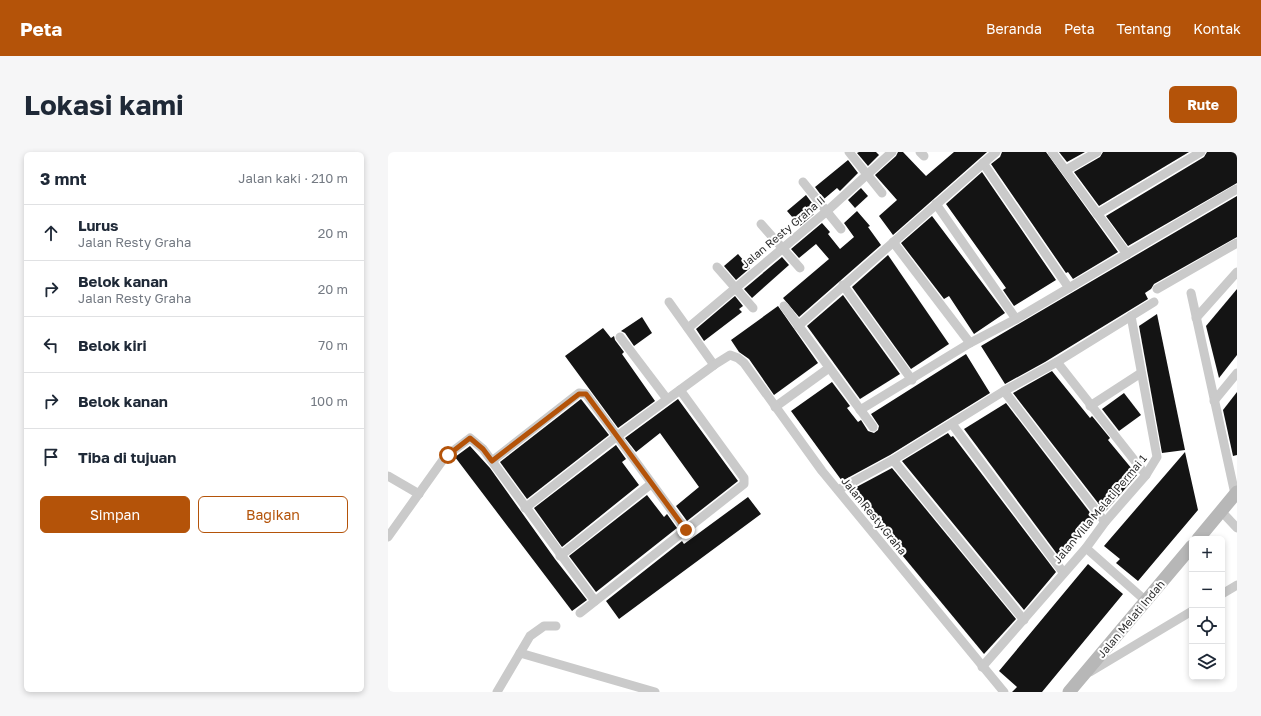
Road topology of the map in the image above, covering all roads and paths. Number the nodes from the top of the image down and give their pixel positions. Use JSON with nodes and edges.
{"nodes":[{"id":1,"x":849,"y":152,"type":"edge"},
{"id":2,"x":892,"y":152,"type":"edge"},
{"id":3,"x":996,"y":152,"type":"edge"},
{"id":4,"x":1052,"y":152,"type":"edge"},
{"id":5,"x":1097,"y":152,"type":"edge"},
{"id":6,"x":1201,"y":152,"type":"edge"},
{"id":7,"x":983,"y":163,"type":"junction"},
{"id":8,"x":1066,"y":170,"type":"junction"},
{"id":9,"x":868,"y":175,"type":"junction"},
{"id":10,"x":803,"y":182,"type":"dead end"},
{"id":11,"x":1237,"y":189,"type":"edge"},
{"id":12,"x":882,"y":193,"type":"dead end"},
{"id":13,"x":936,"y":204,"type":"junction"},
{"id":14,"x":827,"y":211,"type":"junction"},
{"id":15,"x":1097,"y":214,"type":"junction"},
{"id":16,"x":760,"y":224,"type":"dead end"},
{"id":17,"x":841,"y":230,"type":"dead end"},
{"id":18,"x":894,"y":242,"type":"junction"},
{"id":19,"x":1237,"y":243,"type":"edge"},
{"id":20,"x":783,"y":248,"type":"junction"},
{"id":21,"x":1127,"y":254,"type":"junction"},
{"id":22,"x":717,"y":267,"type":"dead end"},
{"id":23,"x":800,"y":268,"type":"dead end"},
{"id":24,"x":1237,"y":272,"type":"edge"},
{"id":25,"x":843,"y":285,"type":"junction"},
{"id":26,"x":735,"y":288,"type":"junction"},
{"id":27,"x":1069,"y":288,"type":"junction"},
{"id":28,"x":1157,"y":289,"type":"dead end"},
{"id":29,"x":1191,"y":293,"type":"dead end"},
{"id":30,"x":669,"y":302,"type":"dead end"},
{"id":31,"x":1154,"y":302,"type":"dead end"},
{"id":32,"x":784,"y":306,"type":"dead end"},
{"id":33,"x":753,"y":308,"type":"dead end"},
{"id":34,"x":1131,"y":316,"type":"junction"},
{"id":35,"x":1196,"y":318,"type":"junction"},
{"id":36,"x":1016,"y":319,"type":"junction"},
{"id":37,"x":798,"y":326,"type":"junction"},
{"id":38,"x":688,"y":328,"type":"junction"},
{"id":39,"x":620,"y":337,"type":"dead end"},
{"id":40,"x":970,"y":343,"type":"junction"},
{"id":41,"x":1057,"y":362,"type":"junction"},
{"id":42,"x":714,"y":365,"type":"junction"},
{"id":43,"x":829,"y":368,"type":"junction"},
{"id":44,"x":1141,"y":373,"type":"junction"},
{"id":45,"x":1237,"y":373,"type":"edge"},
{"id":46,"x":912,"y":380,"type":"junction"},
{"id":47,"x":680,"y":390,"type":"junction"},
{"id":48,"x":1004,"y":391,"type":"junction"},
{"id":49,"x":667,"y":399,"type":"junction"},
{"id":50,"x":1214,"y":401,"type":"junction"},
{"id":51,"x":1090,"y":406,"type":"junction"},
{"id":52,"x":775,"y":407,"type":"junction"},
{"id":53,"x":860,"y":410,"type":"junction"},
{"id":54,"x":952,"y":424,"type":"junction"},
{"id":55,"x":873,"y":427,"type":"dead end"},
{"id":56,"x":616,"y":437,"type":"junction"},
{"id":57,"x":893,"y":460,"type":"junction"},
{"id":58,"x":492,"y":461,"type":"junction"},
{"id":59,"x":1146,"y":475,"type":"junction"},
{"id":60,"x":388,"y":476,"type":"edge"},
{"id":61,"x":651,"y":484,"type":"junction"},
{"id":62,"x":838,"y":490,"type":"junction"},
{"id":63,"x":1236,"y":493,"type":"edge"},
{"id":64,"x":419,"y":494,"type":"junction"},
{"id":65,"x":525,"y":508,"type":"junction"},
{"id":66,"x":1221,"y":511,"type":"junction"},
{"id":67,"x":1105,"y":522,"type":"junction"},
{"id":68,"x":1237,"y":528,"type":"edge"},
{"id":69,"x":686,"y":530,"type":"junction"},
{"id":70,"x":1200,"y":536,"type":"edge"},
{"id":71,"x":388,"y":537,"type":"edge"},
{"id":72,"x":1086,"y":548,"type":"junction"},
{"id":73,"x":1189,"y":550,"type":"edge"},
{"id":74,"x":560,"y":556,"type":"junction"},
{"id":75,"x":1063,"y":572,"type":"junction"},
{"id":76,"x":1237,"y":585,"type":"edge"},
{"id":77,"x":1225,"y":592,"type":"edge"},
{"id":78,"x":595,"y":601,"type":"junction"},
{"id":79,"x":1146,"y":601,"type":"junction"},
{"id":80,"x":580,"y":613,"type":"dead end"},
{"id":81,"x":1189,"y":613,"type":"edge"},
{"id":82,"x":1024,"y":620,"type":"junction"},
{"id":83,"x":556,"y":626,"type":"dead end"},
{"id":84,"x":520,"y":653,"type":"junction"},
{"id":85,"x":982,"y":667,"type":"junction"},
{"id":86,"x":1085,"y":674,"type":"junction"},
{"id":87,"x":497,"y":692,"type":"edge"},
{"id":88,"x":655,"y":692,"type":"edge"},
{"id":89,"x":1004,"y":692,"type":"edge"},
{"id":90,"x":1069,"y":692,"type":"edge"}],
"edges":[{"from":1,"to":9,"type":"street"},
{"from":2,"to":9,"type":"street","name":"Jalan Resty Graha II"},
{"from":3,"to":7,"type":"street"},
{"from":4,"to":8,"type":"street"},
{"from":5,"to":8,"type":"street"},
{"from":6,"to":15,"type":"street"},
{"from":7,"to":13,"type":"street"},
{"from":7,"to":27,"type":"street"},
{"from":8,"to":15,"type":"street"},
{"from":9,"to":12,"type":"street"},
{"from":9,"to":14,"type":"street","name":"Jalan Resty Graha II"},
{"from":10,"to":14,"type":"street"},
{"from":11,"to":21,"type":"street"},
{"from":13,"to":18,"type":"street"},
{"from":13,"to":36,"type":"street"},
{"from":14,"to":17,"type":"street"},
{"from":14,"to":20,"type":"street","name":"Jalan Resty Graha II"},
{"from":15,"to":21,"type":"street"},
{"from":16,"to":20,"type":"street"},
{"from":18,"to":25,"type":"street"},
{"from":18,"to":40,"type":"street"},
{"from":19,"to":28,"type":"street"},
{"from":20,"to":23,"type":"street"},
{"from":20,"to":26,"type":"street","name":"Jalan Resty Graha II"},
{"from":21,"to":27,"type":"street"},
{"from":22,"to":26,"type":"street"},
{"from":24,"to":35,"type":"street"},
{"from":25,"to":37,"type":"street"},
{"from":25,"to":46,"type":"street"},
{"from":26,"to":33,"type":"street"},
{"from":26,"to":38,"type":"street","name":"Jalan Resty Graha II"},
{"from":27,"to":36,"type":"street"},
{"from":29,"to":35,"type":"street"},
{"from":30,"to":38,"type":"street"},
{"from":31,"to":34,"type":"street"},
{"from":32,"to":37,"type":"street"},
{"from":34,"to":41,"type":"street"},
{"from":34,"to":44,"type":"street","name":"Jalan Villa Melati Permai 1"},
{"from":35,"to":50,"type":"street"},
{"from":36,"to":40,"type":"street"},
{"from":37,"to":43,"type":"street"},
{"from":38,"to":42,"type":"street"},
{"from":39,"to":49,"type":"street"},
{"from":40,"to":46,"type":"street"},
{"from":41,"to":48,"type":"street"},
{"from":41,"to":51,"type":"street"},
{"from":42,"to":47,"type":"street"},
{"from":42,"to":52,"type":"street","name":"Jalan Resty Graha"},
{"from":43,"to":52,"type":"street"},
{"from":43,"to":53,"type":"street"},
{"from":44,"to":51,"type":"street"},
{"from":44,"to":59,"type":"street","name":"Jalan Villa Melati Permai 1"},
{"from":45,"to":50,"type":"street"},
{"from":46,"to":53,"type":"street"},
{"from":47,"to":49,"type":"street"},
{"from":47,"to":69,"type":"street"},
{"from":48,"to":54,"type":"street"},
{"from":48,"to":67,"type":"street"},
{"from":49,"to":56,"type":"street"},
{"from":50,"to":63,"type":"street"},
{"from":51,"to":59,"type":"street"},
{"from":52,"to":62,"type":"street","name":"Jalan Resty Graha"},
{"from":53,"to":55,"type":"street"},
{"from":54,"to":57,"type":"street"},
{"from":54,"to":75,"type":"street"},
{"from":56,"to":58,"type":"street"},
{"from":56,"to":61,"type":"street"},
{"from":56,"to":65,"type":"street"},
{"from":57,"to":62,"type":"street"},
{"from":57,"to":82,"type":"street"},
{"from":58,"to":64,"type":"street"},
{"from":58,"to":65,"type":"street"},
{"from":59,"to":67,"type":"street","name":"Jalan Villa Melati Permai 1"},
{"from":60,"to":64,"type":"street"},
{"from":61,"to":69,"type":"street"},
{"from":61,"to":74,"type":"street"},
{"from":62,"to":85,"type":"street","name":"Jalan Resty Graha"},
{"from":63,"to":66,"type":"main road"},
{"from":64,"to":71,"type":"street"},
{"from":65,"to":74,"type":"street"},
{"from":66,"to":68,"type":"street"},
{"from":66,"to":70,"type":"main road"},
{"from":67,"to":72,"type":"street","name":"Jalan Villa Melati Permai 1"},
{"from":69,"to":78,"type":"street"},
{"from":72,"to":75,"type":"street","name":"Jalan Villa Melati Permai 1"},
{"from":72,"to":79,"type":"street"},
{"from":73,"to":79,"type":"main road","name":"Jalan Melati Indah"},
{"from":74,"to":78,"type":"street"},
{"from":75,"to":82,"type":"street","name":"Jalan Villa Melati Permai 1"},
{"from":76,"to":77,"type":"street"},
{"from":78,"to":80,"type":"street"},
{"from":79,"to":86,"type":"main road","name":"Jalan Melati Indah"},
{"from":81,"to":86,"type":"street"},
{"from":82,"to":85,"type":"street","name":"Jalan Villa Melati Permai 1"},
{"from":83,"to":84,"type":"street"},
{"from":84,"to":87,"type":"street"},
{"from":84,"to":88,"type":"street"},
{"from":85,"to":89,"type":"street","name":"Jalan Resty Graha"},
{"from":86,"to":90,"type":"main road","name":"Jalan Melati Indah"}]}
